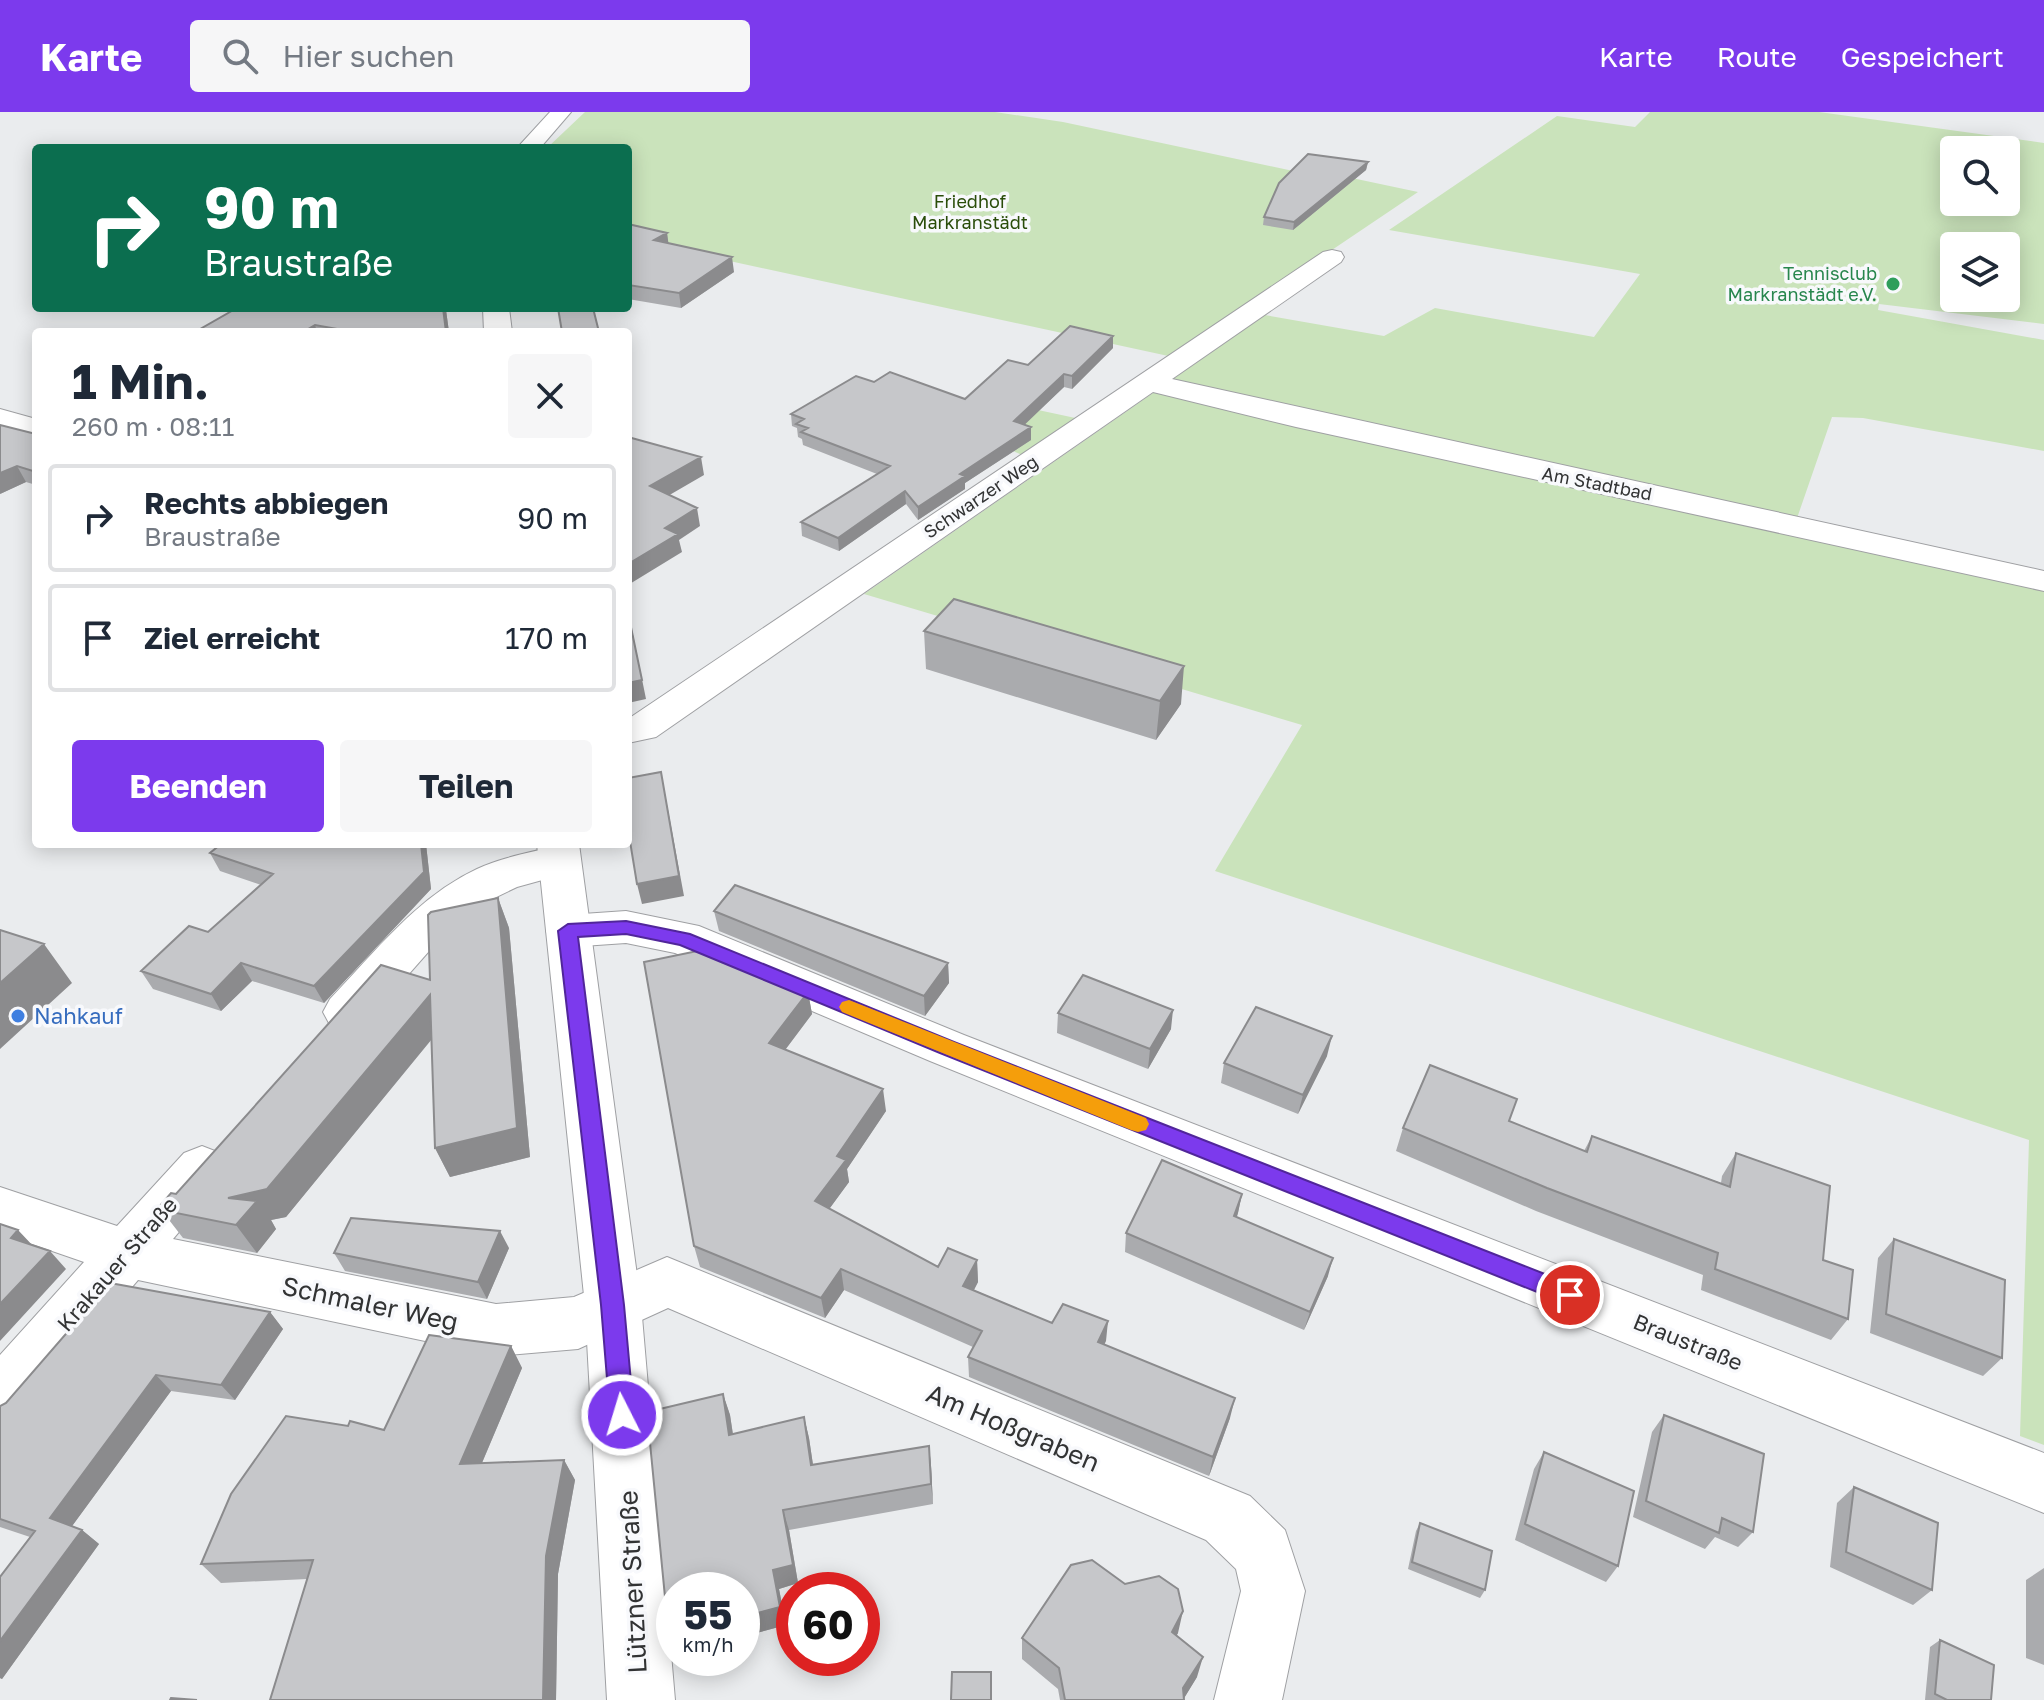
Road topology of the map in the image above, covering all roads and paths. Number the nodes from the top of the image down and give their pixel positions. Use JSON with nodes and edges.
{"nodes":[{"id":1,"x":561,"y":112,"type":"edge"},
{"id":2,"x":532,"y":144,"type":"edge"},
{"id":3,"x":1332,"y":257,"type":"dead end"},
{"id":4,"x":1151,"y":382,"type":"junction"},
{"id":5,"x":0,"y":418,"type":"edge"},
{"id":6,"x":32,"y":428,"type":"edge"},
{"id":7,"x":32,"y":428,"type":"edge"},
{"id":8,"x":0,"y":442,"type":"edge"},
{"id":9,"x":2044,"y":581,"type":"edge"},
{"id":10,"x":632,"y":730,"type":"edge"},
{"id":11,"x":559,"y":852,"type":"edge"},
{"id":12,"x":568,"y":931,"type":"junction"},
{"id":13,"x":314,"y":1047,"type":"edge"},
{"id":14,"x":230,"y":1138,"type":"edge"},
{"id":15,"x":0,"y":1210,"type":"edge"},
{"id":16,"x":125,"y":1253,"type":"junction"},
{"id":17,"x":613,"y":1305,"type":"junction"},
{"id":18,"x":0,"y":1397,"type":"edge"},
{"id":19,"x":2044,"y":1483,"type":"edge"},
{"id":20,"x":641,"y":1700,"type":"edge"},
{"id":21,"x":1248,"y":1700,"type":"edge"}],
"edges":[{"from":1,"to":2,"type":"street"},
{"from":3,"to":4,"type":"street","name":"Schwarzer Weg"},
{"from":4,"to":9,"type":"street","name":"Am Stadtbad"},
{"from":4,"to":10,"type":"street","name":"Schwarzer Weg"},
{"from":5,"to":6,"type":"street"},
{"from":7,"to":8,"type":"street"},
{"from":11,"to":12,"type":"street","name":"Lützner Straße"},
{"from":11,"to":13,"type":"street"},
{"from":12,"to":17,"type":"street","name":"Lützner Straße"},
{"from":12,"to":19,"type":"street","name":"Braustraße"},
{"from":14,"to":16,"type":"street","name":"Krakauer Straße"},
{"from":15,"to":16,"type":"street","name":"Schmaler Weg"},
{"from":16,"to":17,"type":"street","name":"Schmaler Weg"},
{"from":16,"to":18,"type":"street","name":"Krakauer Straße"},
{"from":17,"to":20,"type":"street","name":"Lützner Straße"},
{"from":17,"to":21,"type":"street","name":"Am Hoßgraben"}]}
